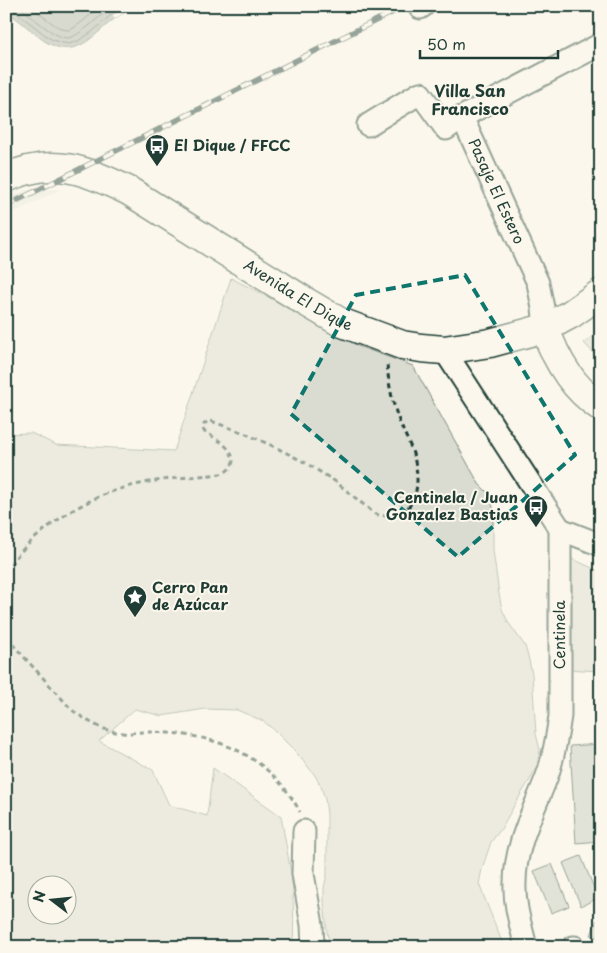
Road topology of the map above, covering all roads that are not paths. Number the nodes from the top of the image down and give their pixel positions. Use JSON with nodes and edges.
{"nodes":[{"id":1,"x":419,"y":6,"type":"edge"},
{"id":2,"x":423,"y":6,"type":"edge"},
{"id":3,"x":601,"y":44,"type":"edge"},
{"id":4,"x":462,"y":117,"type":"junction"},
{"id":5,"x":368,"y":125,"type":"dead end"},
{"id":6,"x":6,"y":178,"type":"edge"},
{"id":7,"x":601,"y":293,"type":"edge"},
{"id":8,"x":545,"y":328,"type":"junction"},
{"id":9,"x":444,"y":350,"type":"junction"},
{"id":10,"x":601,"y":406,"type":"edge"},
{"id":11,"x":560,"y":529,"type":"junction"},
{"id":12,"x":601,"y":545,"type":"edge"},
{"id":13,"x":304,"y":832,"type":"road end"},
{"id":14,"x":313,"y":947,"type":"edge"},
{"id":15,"x":526,"y":947,"type":"edge"}],
"edges":[{"from":1,"to":2,"type":"street"},
{"from":3,"to":4,"type":"street"},
{"from":4,"to":5,"type":"street","name":"Pasaje El Estero"},
{"from":4,"to":8,"type":"street","name":"Pasaje El Estero"},
{"from":6,"to":9,"type":"main road","name":"Avenida El Dique"},
{"from":7,"to":8,"type":"main road","name":"Avenida El Dique"},
{"from":8,"to":9,"type":"main road","name":"Avenida El Dique"},
{"from":8,"to":10,"type":"main road"},
{"from":9,"to":11,"type":"street"},
{"from":11,"to":12,"type":"street"},
{"from":11,"to":15,"type":"street","name":"Centinela"},
{"from":13,"to":14,"type":"street"}]}
